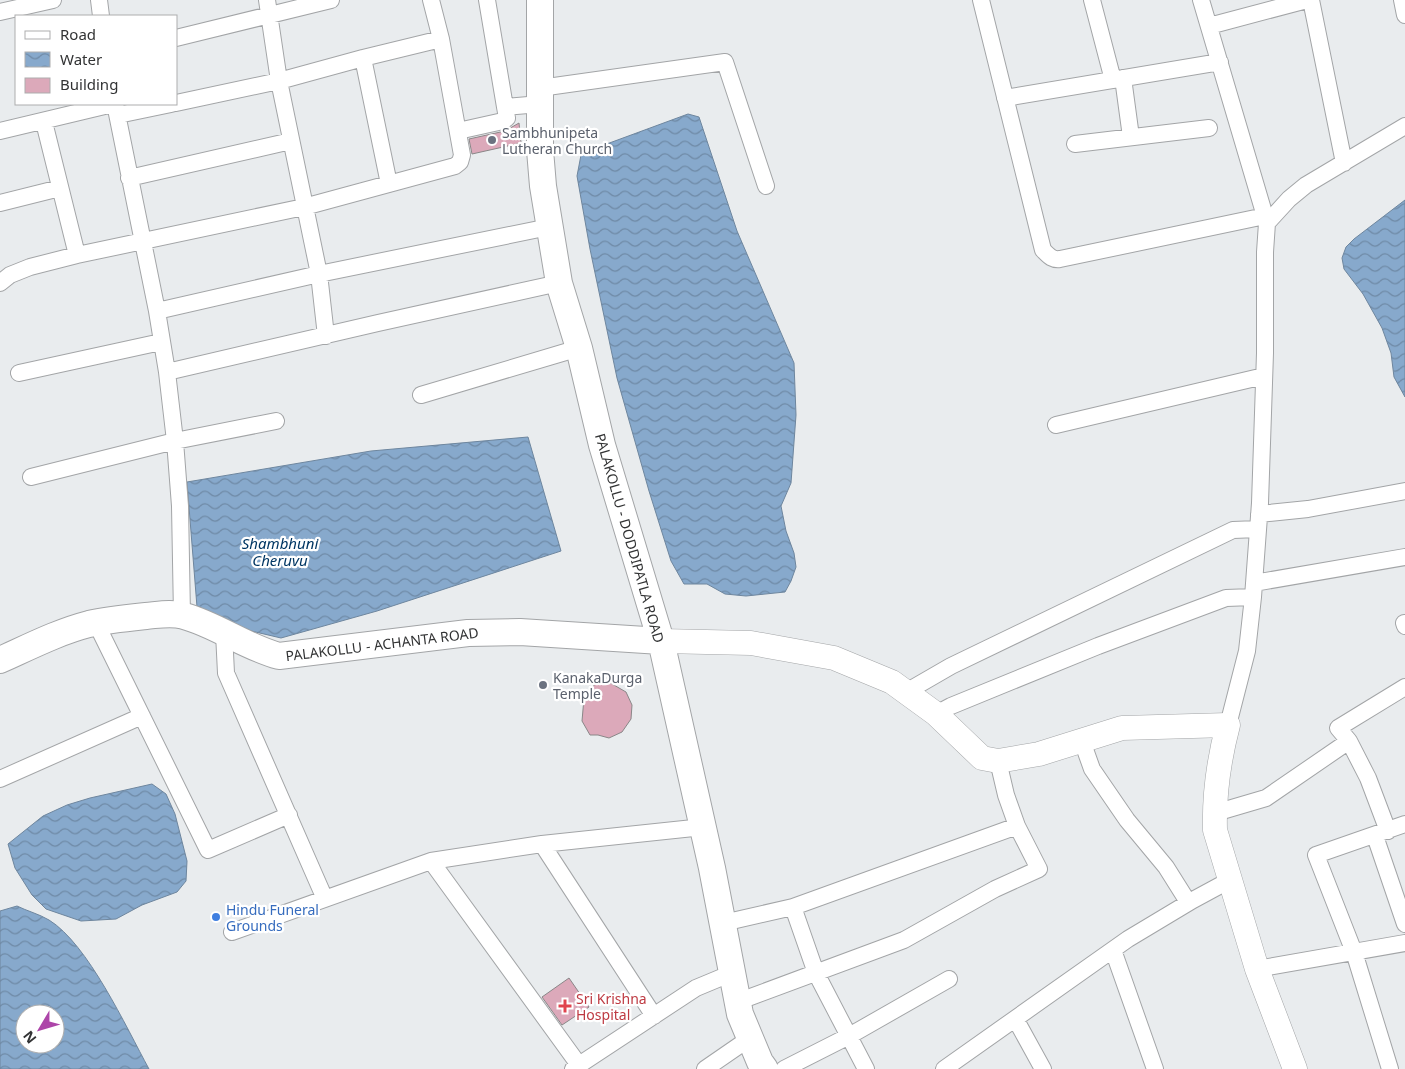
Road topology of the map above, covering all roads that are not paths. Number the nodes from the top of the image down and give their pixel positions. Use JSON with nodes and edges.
{"nodes":[{"id":1,"x":53,"y":0,"type":"edge"},
{"id":2,"x":99,"y":0,"type":"edge"},
{"id":3,"x":331,"y":0,"type":"edge"},
{"id":4,"x":432,"y":0,"type":"edge"},
{"id":5,"x":487,"y":0,"type":"edge"},
{"id":6,"x":540,"y":0,"type":"edge"},
{"id":7,"x":981,"y":0,"type":"edge"},
{"id":8,"x":1092,"y":0,"type":"edge"},
{"id":9,"x":1201,"y":0,"type":"edge"},
{"id":10,"x":1307,"y":0,"type":"edge"},
{"id":11,"x":1311,"y":0,"type":"edge"},
{"id":12,"x":1402,"y":0,"type":"edge"},
{"id":13,"x":268,"y":8,"type":"edge"},
{"id":14,"x":0,"y":12,"type":"edge"},
{"id":15,"x":101,"y":15,"type":"edge"},
{"id":16,"x":1405,"y":15,"type":"edge"},
{"id":17,"x":1209,"y":26,"type":"junction"},
{"id":18,"x":178,"y":37,"type":"edge"},
{"id":19,"x":441,"y":39,"type":"junction"},
{"id":20,"x":363,"y":58,"type":"junction"},
{"id":21,"x":1220,"y":62,"type":"junction"},
{"id":22,"x":1118,"y":79,"type":"junction"},
{"id":23,"x":279,"y":80,"type":"junction"},
{"id":24,"x":540,"y":96,"type":"junction"},
{"id":25,"x":1005,"y":98,"type":"junction"},
{"id":26,"x":178,"y":103,"type":"edge"},
{"id":27,"x":158,"y":105,"type":"edge"},
{"id":28,"x":115,"y":108,"type":"edge"},
{"id":29,"x":505,"y":108,"type":"junction"},
{"id":30,"x":44,"y":122,"type":"junction"},
{"id":31,"x":1405,"y":126,"type":"edge"},
{"id":32,"x":1209,"y":128,"type":"dead end"},
{"id":33,"x":458,"y":131,"type":"junction"},
{"id":34,"x":0,"y":132,"type":"edge"},
{"id":35,"x":1131,"y":137,"type":"junction"},
{"id":36,"x":291,"y":141,"type":"junction"},
{"id":37,"x":1075,"y":144,"type":"dead end"},
{"id":38,"x":1344,"y":162,"type":"junction"},
{"id":39,"x":129,"y":178,"type":"junction"},
{"id":40,"x":389,"y":184,"type":"junction"},
{"id":41,"x":766,"y":186,"type":"dead end"},
{"id":42,"x":60,"y":188,"type":"junction"},
{"id":43,"x":0,"y":203,"type":"edge"},
{"id":44,"x":304,"y":207,"type":"junction"},
{"id":45,"x":1266,"y":220,"type":"junction"},
{"id":46,"x":549,"y":227,"type":"junction"},
{"id":47,"x":143,"y":241,"type":"junction"},
{"id":48,"x":77,"y":255,"type":"junction"},
{"id":49,"x":319,"y":274,"type":"junction"},
{"id":50,"x":0,"y":283,"type":"edge"},
{"id":51,"x":559,"y":283,"type":"junction"},
{"id":52,"x":157,"y":311,"type":"junction"},
{"id":53,"x":326,"y":336,"type":"junction"},
{"id":54,"x":161,"y":342,"type":"junction"},
{"id":55,"x":579,"y":348,"type":"junction"},
{"id":56,"x":167,"y":372,"type":"junction"},
{"id":57,"x":19,"y":373,"type":"dead end"},
{"id":58,"x":1264,"y":376,"type":"junction"},
{"id":59,"x":421,"y":396,"type":"dead end"},
{"id":60,"x":276,"y":421,"type":"dead end"},
{"id":61,"x":1056,"y":425,"type":"dead end"},
{"id":62,"x":175,"y":441,"type":"junction"},
{"id":63,"x":31,"y":477,"type":"dead end"},
{"id":64,"x":1405,"y":491,"type":"edge"},
{"id":65,"x":1259,"y":521,"type":"junction"},
{"id":66,"x":1405,"y":557,"type":"edge"},
{"id":67,"x":1254,"y":590,"type":"junction"},
{"id":68,"x":182,"y":615,"type":"junction"},
{"id":69,"x":96,"y":623,"type":"junction"},
{"id":70,"x":224,"y":633,"type":"junction"},
{"id":71,"x":661,"y":641,"type":"junction"},
{"id":72,"x":0,"y":660,"type":"edge"},
{"id":73,"x":1405,"y":687,"type":"edge"},
{"id":74,"x":906,"y":692,"type":"junction"},
{"id":75,"x":936,"y":714,"type":"junction"},
{"id":76,"x":142,"y":716,"type":"junction"},
{"id":77,"x":1228,"y":725,"type":"junction"},
{"id":78,"x":1082,"y":741,"type":"junction"},
{"id":79,"x":1350,"y":741,"type":"junction"},
{"id":80,"x":998,"y":761,"type":"junction"},
{"id":81,"x":0,"y":779,"type":"edge"},
{"id":82,"x":1215,"y":813,"type":"junction"},
{"id":83,"x":288,"y":815,"type":"junction"},
{"id":84,"x":1405,"y":824,"type":"edge"},
{"id":85,"x":1017,"y":826,"type":"junction"},
{"id":86,"x":703,"y":827,"type":"junction"},
{"id":87,"x":1381,"y":833,"type":"junction"},
{"id":88,"x":542,"y":844,"type":"junction"},
{"id":89,"x":431,"y":861,"type":"junction"},
{"id":90,"x":1230,"y":880,"type":"junction"},
{"id":91,"x":324,"y":899,"type":"junction"},
{"id":92,"x":1188,"y":902,"type":"junction"},
{"id":93,"x":793,"y":907,"type":"junction"},
{"id":94,"x":723,"y":923,"type":"junction"},
{"id":95,"x":1405,"y":924,"type":"edge"},
{"id":96,"x":232,"y":932,"type":"dead end"},
{"id":97,"x":1405,"y":943,"type":"edge"},
{"id":98,"x":1113,"y":950,"type":"junction"},
{"id":99,"x":1354,"y":952,"type":"junction"},
{"id":100,"x":1258,"y":969,"type":"junction"},
{"id":101,"x":732,"y":973,"type":"junction"},
{"id":102,"x":816,"y":973,"type":"junction"},
{"id":103,"x":949,"y":978,"type":"dead end"},
{"id":104,"x":738,"y":1002,"type":"junction"},
{"id":105,"x":654,"y":1016,"type":"junction"},
{"id":106,"x":1016,"y":1020,"type":"junction"},
{"id":107,"x":849,"y":1036,"type":"junction"},
{"id":108,"x":750,"y":1038,"type":"junction"},
{"id":109,"x":576,"y":1067,"type":"edge"},
{"id":110,"x":954,"y":1067,"type":"edge"},
{"id":111,"x":705,"y":1069,"type":"edge"},
{"id":112,"x":765,"y":1069,"type":"edge"},
{"id":113,"x":784,"y":1069,"type":"edge"},
{"id":114,"x":866,"y":1069,"type":"edge"},
{"id":115,"x":1043,"y":1069,"type":"edge"},
{"id":116,"x":1155,"y":1069,"type":"edge"},
{"id":117,"x":1295,"y":1069,"type":"edge"},
{"id":118,"x":1390,"y":1069,"type":"edge"}],
"edges":[{"from":1,"to":14,"type":"street"},
{"from":2,"to":15,"type":"street"},
{"from":3,"to":13,"type":"street"},
{"from":4,"to":19,"type":"street"},
{"from":5,"to":29,"type":"street"},
{"from":6,"to":24,"type":"main road","name":"PALAKOLLU - DODDIPATLA ROAD"},
{"from":7,"to":25,"type":"street"},
{"from":8,"to":22,"type":"street"},
{"from":9,"to":17,"type":"street"},
{"from":10,"to":17,"type":"street"},
{"from":11,"to":38,"type":"street"},
{"from":12,"to":16,"type":"street"},
{"from":13,"to":18,"type":"street"},
{"from":13,"to":23,"type":"street"},
{"from":17,"to":21,"type":"street"},
{"from":19,"to":20,"type":"street"},
{"from":19,"to":33,"type":"street"},
{"from":20,"to":23,"type":"street"},
{"from":20,"to":40,"type":"street"},
{"from":21,"to":22,"type":"street"},
{"from":21,"to":45,"type":"street"},
{"from":22,"to":25,"type":"street"},
{"from":22,"to":35,"type":"street"},
{"from":23,"to":26,"type":"street"},
{"from":23,"to":36,"type":"street"},
{"from":24,"to":29,"type":"street"},
{"from":24,"to":41,"type":"street"},
{"from":24,"to":46,"type":"main road","name":"PALAKOLLU - DODDIPATLA ROAD"},
{"from":25,"to":45,"type":"street"},
{"from":27,"to":28,"type":"street"},
{"from":28,"to":30,"type":"street"},
{"from":28,"to":39,"type":"street"},
{"from":29,"to":33,"type":"street"},
{"from":30,"to":34,"type":"street"},
{"from":30,"to":42,"type":"street"},
{"from":31,"to":38,"type":"street"},
{"from":32,"to":35,"type":"street"},
{"from":33,"to":40,"type":"street"},
{"from":35,"to":37,"type":"street"},
{"from":36,"to":39,"type":"street"},
{"from":36,"to":44,"type":"street"},
{"from":38,"to":45,"type":"street"},
{"from":39,"to":47,"type":"street"},
{"from":40,"to":44,"type":"street"},
{"from":42,"to":43,"type":"street"},
{"from":42,"to":48,"type":"street"},
{"from":44,"to":47,"type":"street"},
{"from":44,"to":49,"type":"street"},
{"from":45,"to":58,"type":"street"},
{"from":46,"to":49,"type":"street"},
{"from":46,"to":51,"type":"main road","name":"PALAKOLLU - DODDIPATLA ROAD"},
{"from":47,"to":48,"type":"street"},
{"from":47,"to":52,"type":"street"},
{"from":48,"to":50,"type":"street"},
{"from":49,"to":52,"type":"street"},
{"from":49,"to":53,"type":"street"},
{"from":51,"to":53,"type":"street"},
{"from":51,"to":55,"type":"main road","name":"PALAKOLLU - DODDIPATLA ROAD"},
{"from":52,"to":54,"type":"street"},
{"from":53,"to":56,"type":"street"},
{"from":54,"to":56,"type":"street"},
{"from":54,"to":57,"type":"street"},
{"from":55,"to":59,"type":"street"},
{"from":55,"to":71,"type":"main road","name":"PALAKOLLU - DODDIPATLA ROAD"},
{"from":56,"to":62,"type":"street"},
{"from":58,"to":61,"type":"street"},
{"from":58,"to":65,"type":"street"},
{"from":60,"to":62,"type":"street"},
{"from":62,"to":63,"type":"street"},
{"from":62,"to":68,"type":"street"},
{"from":64,"to":65,"type":"street"},
{"from":65,"to":67,"type":"street"},
{"from":65,"to":74,"type":"street"},
{"from":66,"to":67,"type":"street"},
{"from":67,"to":75,"type":"street"},
{"from":67,"to":77,"type":"street"},
{"from":68,"to":69,"type":"main road","name":"PALAKOLLU - ACHANTA ROAD"},
{"from":68,"to":70,"type":"main road","name":"PALAKOLLU - ACHANTA ROAD"},
{"from":69,"to":72,"type":"main road","name":"PALAKOLLU - ACHANTA ROAD"},
{"from":69,"to":76,"type":"street"},
{"from":70,"to":71,"type":"main road","name":"PALAKOLLU - ACHANTA ROAD"},
{"from":70,"to":83,"type":"street"},
{"from":71,"to":74,"type":"street"},
{"from":71,"to":86,"type":"main road","name":"PALAKOLLU - DODDIPATLA ROAD"},
{"from":73,"to":79,"type":"street"},
{"from":74,"to":75,"type":"street"},
{"from":75,"to":80,"type":"street"},
{"from":76,"to":81,"type":"street"},
{"from":76,"to":83,"type":"street"},
{"from":77,"to":78,"type":"street"},
{"from":77,"to":82,"type":"street"},
{"from":78,"to":80,"type":"street"},
{"from":78,"to":92,"type":"street"},
{"from":79,"to":82,"type":"street"},
{"from":79,"to":87,"type":"street"},
{"from":80,"to":85,"type":"street"},
{"from":82,"to":90,"type":"street"},
{"from":83,"to":91,"type":"street"},
{"from":84,"to":87,"type":"street"},
{"from":85,"to":93,"type":"street"},
{"from":85,"to":102,"type":"street"},
{"from":86,"to":88,"type":"street"},
{"from":86,"to":94,"type":"main road","name":"PALAKOLLU - DODDIPATLA ROAD"},
{"from":87,"to":95,"type":"street"},
{"from":87,"to":99,"type":"street"},
{"from":88,"to":89,"type":"street"},
{"from":88,"to":105,"type":"street"},
{"from":89,"to":91,"type":"street"},
{"from":89,"to":109,"type":"street"},
{"from":90,"to":92,"type":"street"},
{"from":90,"to":100,"type":"street"},
{"from":91,"to":96,"type":"street"},
{"from":92,"to":98,"type":"street"},
{"from":93,"to":94,"type":"street"},
{"from":93,"to":102,"type":"street"},
{"from":94,"to":101,"type":"main road","name":"PALAKOLLU - DODDIPATLA ROAD"},
{"from":97,"to":99,"type":"street"},
{"from":98,"to":106,"type":"street"},
{"from":98,"to":116,"type":"street"},
{"from":99,"to":100,"type":"street"},
{"from":99,"to":118,"type":"street"},
{"from":100,"to":117,"type":"street"},
{"from":101,"to":104,"type":"main road","name":"PALAKOLLU - DODDIPATLA ROAD"},
{"from":101,"to":105,"type":"street"},
{"from":102,"to":104,"type":"street"},
{"from":102,"to":107,"type":"street"},
{"from":103,"to":107,"type":"street"},
{"from":104,"to":108,"type":"main road","name":"PALAKOLLU - DODDIPATLA ROAD"},
{"from":105,"to":109,"type":"street"},
{"from":106,"to":110,"type":"street"},
{"from":106,"to":115,"type":"street"},
{"from":107,"to":113,"type":"street"},
{"from":107,"to":114,"type":"street"},
{"from":108,"to":111,"type":"street"},
{"from":108,"to":112,"type":"main road","name":"PALAKOLLU - DODDIPATLA ROAD"}]}
